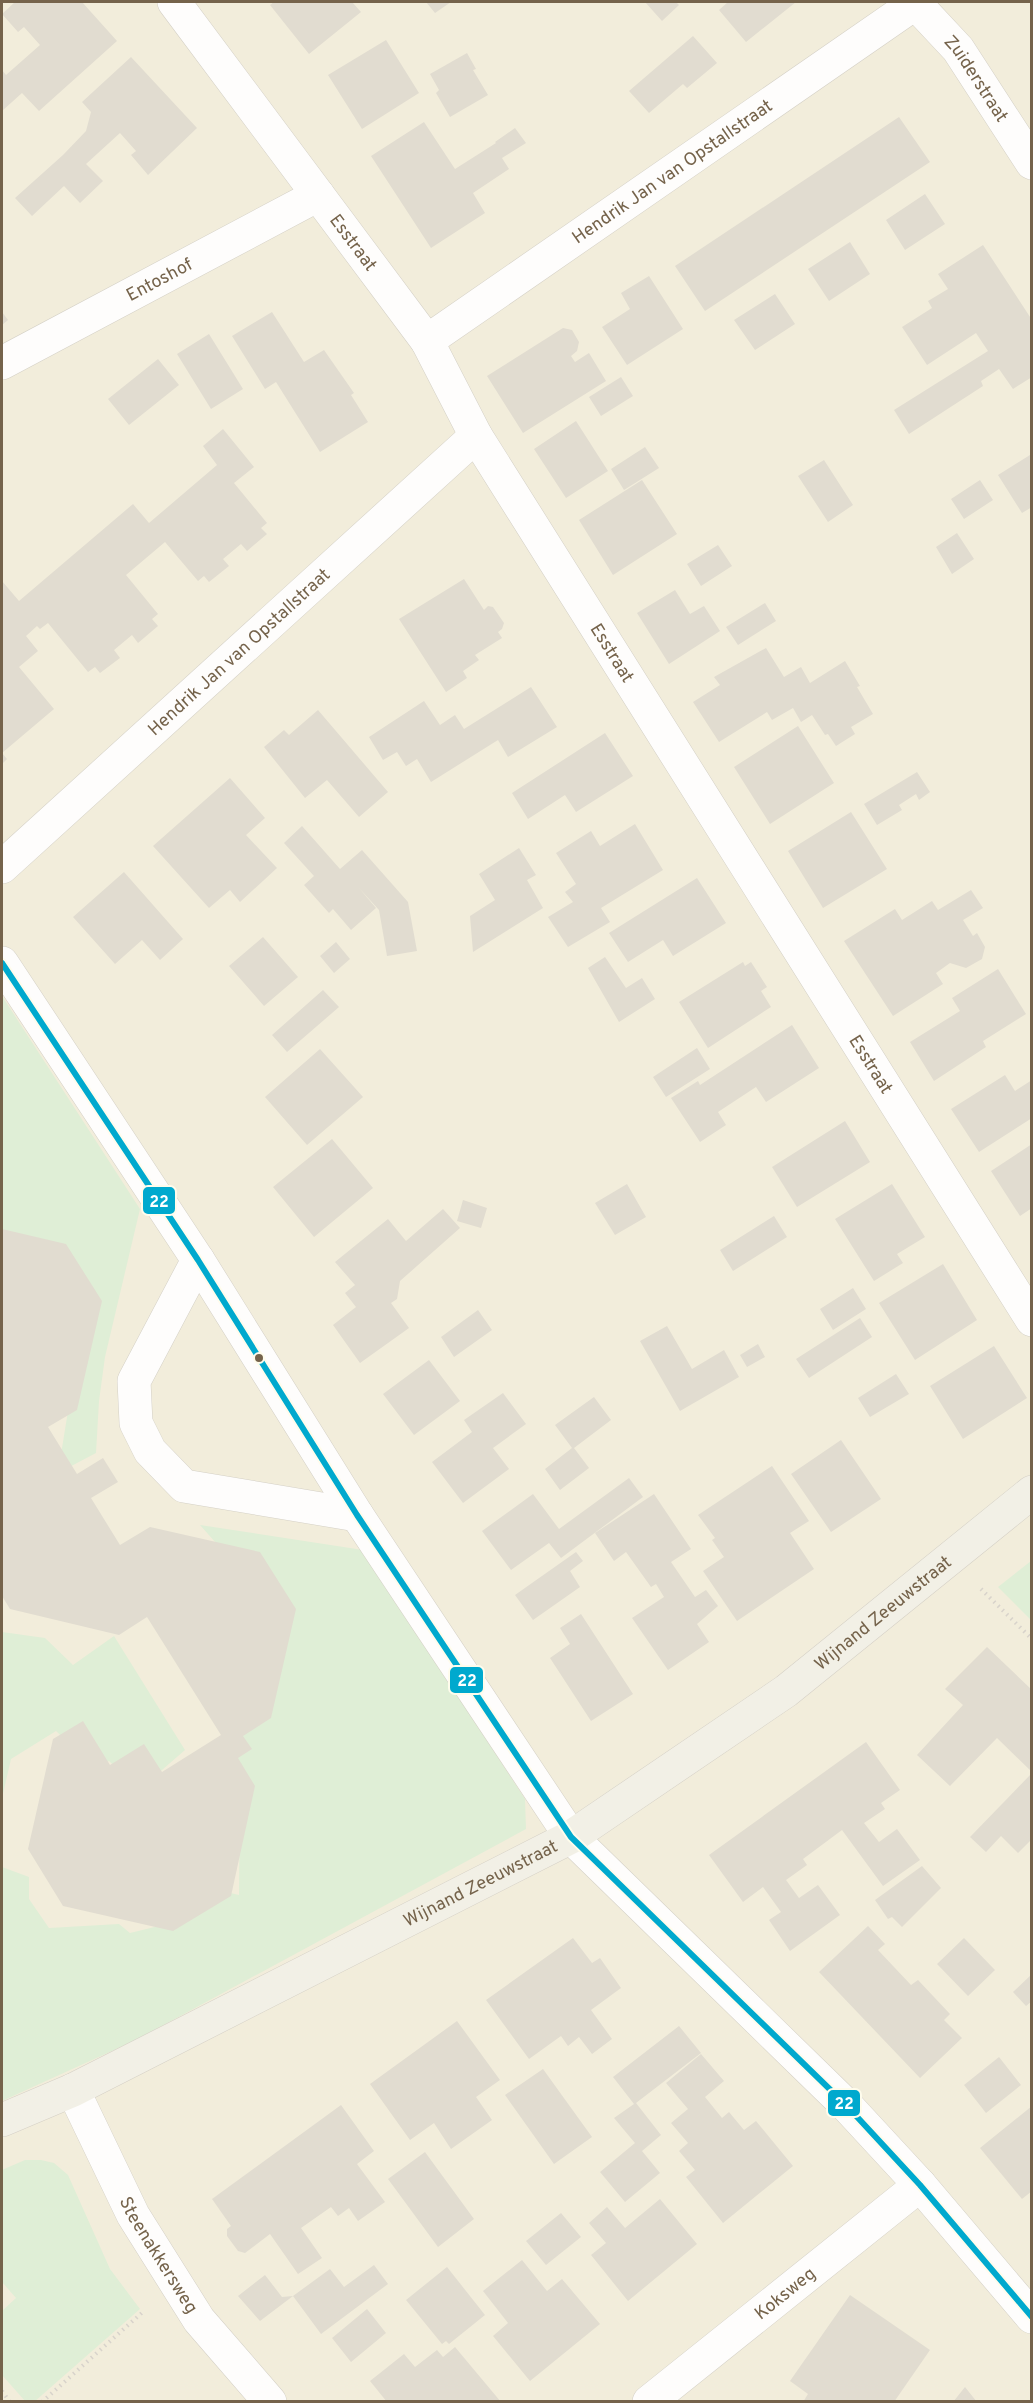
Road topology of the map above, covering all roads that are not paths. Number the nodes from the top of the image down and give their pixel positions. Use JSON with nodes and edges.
{"nodes":[{"id":1,"x":174,"y":2,"type":"edge"},
{"id":2,"x":916,"y":2,"type":"edge"},
{"id":3,"x":1032,"y":163,"type":"edge"},
{"id":4,"x":318,"y":195,"type":"junction"},
{"id":5,"x":427,"y":341,"type":"junction"},
{"id":6,"x":2,"y":363,"type":"edge"},
{"id":7,"x":476,"y":436,"type":"junction"},
{"id":8,"x":2,"y":867,"type":"edge"},
{"id":9,"x":2,"y":963,"type":"edge"},
{"id":10,"x":198,"y":1260,"type":"junction"},
{"id":11,"x":1032,"y":1320,"type":"edge"},
{"id":12,"x":1032,"y":1492,"type":"edge"},
{"id":13,"x":357,"y":1515,"type":"junction"},
{"id":14,"x":571,"y":1837,"type":"junction"},
{"id":15,"x":73,"y":2090,"type":"junction"},
{"id":16,"x":2,"y":2120,"type":"edge"},
{"id":17,"x":920,"y":2185,"type":"junction"},
{"id":18,"x":1032,"y":2317,"type":"edge"},
{"id":19,"x":270,"y":2402,"type":"edge"},
{"id":20,"x":649,"y":2402,"type":"edge"}],
"edges":[{"from":1,"to":4,"type":"street","name":"Esstraat"},
{"from":2,"to":3,"type":"street","name":"Zuiderstraat"},
{"from":2,"to":5,"type":"street","name":"Hendrik Jan van Opstallstraat"},
{"from":4,"to":5,"type":"street","name":"Esstraat"},
{"from":4,"to":6,"type":"street","name":"Entoshof"},
{"from":5,"to":7,"type":"street","name":"Esstraat"},
{"from":7,"to":8,"type":"street","name":"Hendrik Jan van Opstallstraat"},
{"from":7,"to":11,"type":"street","name":"Esstraat"},
{"from":9,"to":10,"type":"street"},
{"from":10,"to":13,"type":"street"},
{"from":10,"to":13,"type":"street"},
{"from":12,"to":14,"type":"main road","name":"Wijnand Zeeuwstraat"},
{"from":13,"to":14,"type":"street"},
{"from":14,"to":15,"type":"main road","name":"Wijnand Zeeuwstraat"},
{"from":14,"to":17,"type":"street"},
{"from":15,"to":16,"type":"main road","name":"Wijnand Zeeuwstraat"},
{"from":15,"to":19,"type":"street","name":"Steenakkersweg"},
{"from":17,"to":18,"type":"street"},
{"from":17,"to":20,"type":"street","name":"Koksweg"}]}
